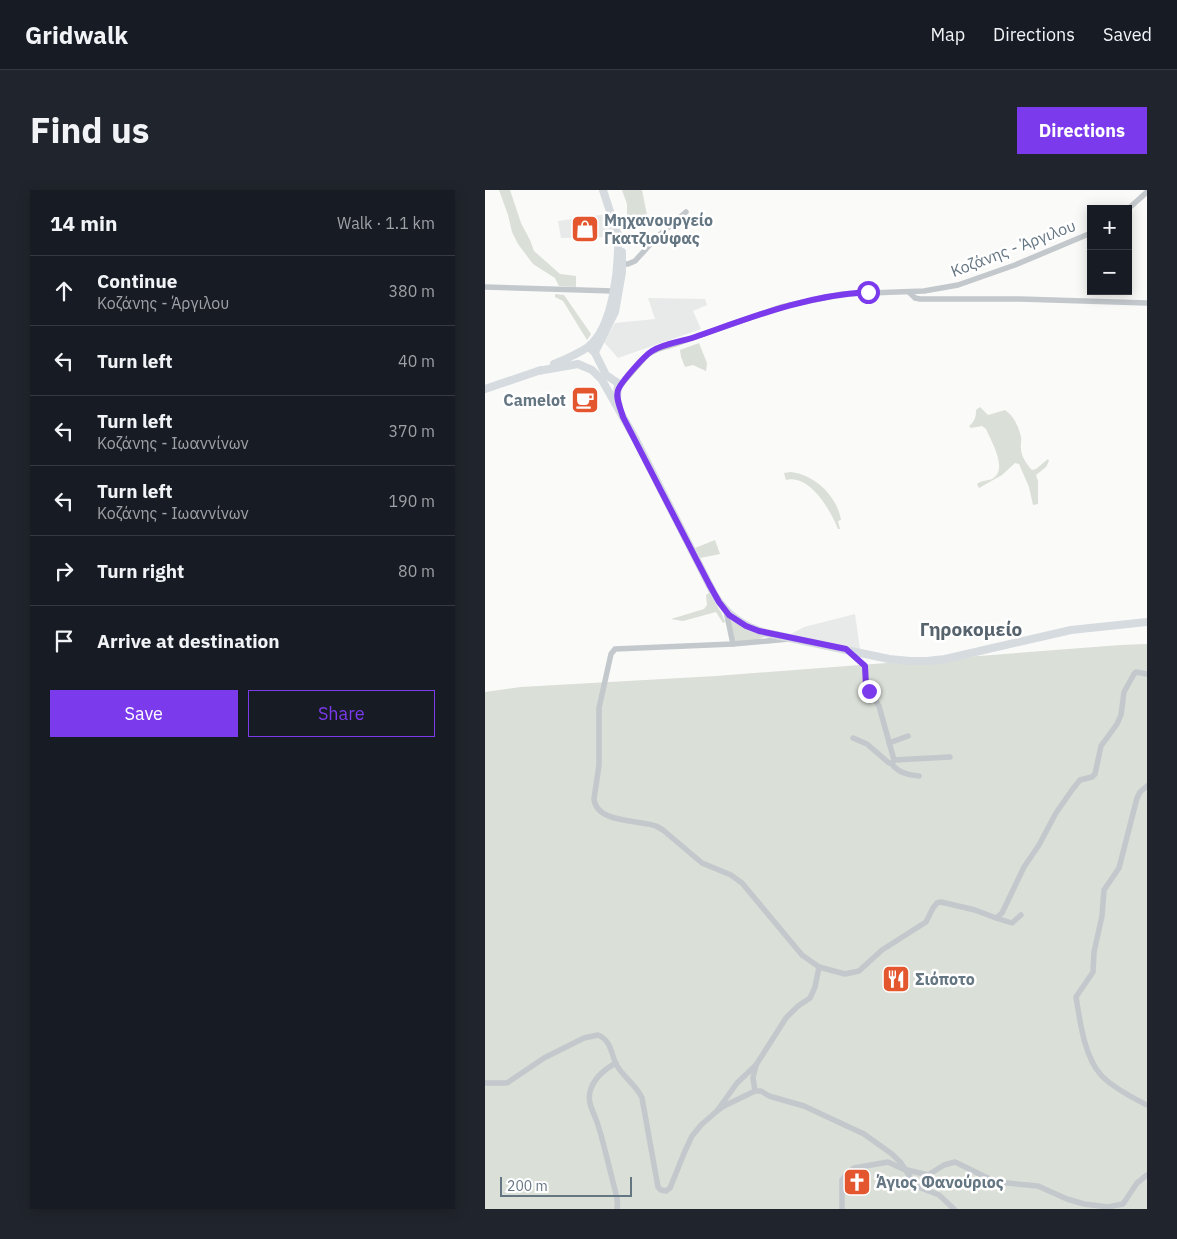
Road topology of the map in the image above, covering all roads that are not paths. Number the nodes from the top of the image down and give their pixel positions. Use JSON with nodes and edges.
{"nodes":[{"id":1,"x":603,"y":190,"type":"edge"},
{"id":2,"x":1147,"y":192,"type":"edge"},
{"id":3,"x":1132,"y":206,"type":"edge"},
{"id":4,"x":687,"y":212,"type":"dead end"},
{"id":5,"x":618,"y":234,"type":"junction"},
{"id":6,"x":1087,"y":235,"type":"edge"},
{"id":7,"x":623,"y":264,"type":"junction"},
{"id":8,"x":485,"y":287,"type":"edge"},
{"id":9,"x":613,"y":291,"type":"junction"},
{"id":10,"x":909,"y":292,"type":"junction"},
{"id":11,"x":1147,"y":304,"type":"edge"},
{"id":12,"x":587,"y":348,"type":"junction"},
{"id":13,"x":579,"y":354,"type":"junction"},
{"id":14,"x":596,"y":354,"type":"junction"},
{"id":15,"x":584,"y":366,"type":"junction"},
{"id":16,"x":538,"y":371,"type":"junction"},
{"id":17,"x":616,"y":385,"type":"junction"},
{"id":18,"x":485,"y":389,"type":"edge"},
{"id":19,"x":608,"y":390,"type":"junction"},
{"id":20,"x":623,"y":417,"type":"junction"},
{"id":21,"x":726,"y":611,"type":"junction"},
{"id":22,"x":1147,"y":622,"type":"edge"},
{"id":23,"x":793,"y":638,"type":"junction"},
{"id":24,"x":733,"y":644,"type":"junction"},
{"id":25,"x":846,"y":649,"type":"junction"},
{"id":26,"x":1147,"y":674,"type":"edge"},
{"id":27,"x":909,"y":736,"type":"dead end"},
{"id":28,"x":853,"y":738,"type":"dead end"},
{"id":29,"x":889,"y":743,"type":"junction"},
{"id":30,"x":950,"y":757,"type":"dead end"},
{"id":31,"x":893,"y":762,"type":"junction"},
{"id":32,"x":919,"y":776,"type":"dead end"},
{"id":33,"x":1147,"y":786,"type":"edge"},
{"id":34,"x":1021,"y":915,"type":"dead end"},
{"id":35,"x":996,"y":918,"type":"junction"},
{"id":36,"x":819,"y":967,"type":"junction"},
{"id":37,"x":616,"y":1063,"type":"junction"},
{"id":38,"x":756,"y":1065,"type":"junction"},
{"id":39,"x":485,"y":1083,"type":"edge"},
{"id":40,"x":755,"y":1091,"type":"junction"},
{"id":41,"x":1147,"y":1105,"type":"edge"},
{"id":42,"x":717,"y":1111,"type":"junction"},
{"id":43,"x":903,"y":1169,"type":"junction"},
{"id":44,"x":1147,"y":1175,"type":"edge"},
{"id":45,"x":617,"y":1209,"type":"edge"},
{"id":46,"x":842,"y":1209,"type":"edge"},
{"id":47,"x":955,"y":1209,"type":"edge"}],
"edges":[{"from":1,"to":5,"type":"main road"},
{"from":2,"to":3,"type":"street"},
{"from":4,"to":7,"type":"street"},
{"from":5,"to":7,"type":"main road"},
{"from":5,"to":9,"type":"main road"},
{"from":6,"to":10,"type":"street","name":"Κοζάνης - Άργιλου"},
{"from":7,"to":14,"type":"main road"},
{"from":8,"to":9,"type":"street"},
{"from":9,"to":12,"type":"main road"},
{"from":10,"to":11,"type":"street"},
{"from":10,"to":17,"type":"street","name":"Κοζάνης - Άργιλου"},
{"from":12,"to":13,"type":"main road"},
{"from":12,"to":14,"type":"main road"},
{"from":13,"to":15,"type":"main road"},
{"from":13,"to":16,"type":"main road"},
{"from":14,"to":15,"type":"main road"},
{"from":14,"to":17,"type":"main road"},
{"from":15,"to":16,"type":"main road"},
{"from":15,"to":19,"type":"main road"},
{"from":16,"to":18,"type":"main road"},
{"from":17,"to":19,"type":"main road"},
{"from":17,"to":20,"type":"main road"},
{"from":19,"to":20,"type":"main road"},
{"from":20,"to":21,"type":"main road"},
{"from":21,"to":23,"type":"main road"},
{"from":21,"to":24,"type":"street"},
{"from":22,"to":25,"type":"main road"},
{"from":23,"to":24,"type":"street"},
{"from":23,"to":25,"type":"main road"},
{"from":24,"to":36,"type":"street"},
{"from":25,"to":29,"type":"street"},
{"from":26,"to":35,"type":"street"},
{"from":27,"to":29,"type":"street"},
{"from":28,"to":31,"type":"street"},
{"from":29,"to":31,"type":"street"},
{"from":30,"to":31,"type":"street"},
{"from":31,"to":32,"type":"street"},
{"from":33,"to":41,"type":"street"},
{"from":34,"to":35,"type":"street"},
{"from":35,"to":36,"type":"street"},
{"from":36,"to":38,"type":"street"},
{"from":37,"to":39,"type":"street"},
{"from":37,"to":42,"type":"street"},
{"from":37,"to":45,"type":"street"},
{"from":38,"to":40,"type":"street"},
{"from":38,"to":42,"type":"street"},
{"from":40,"to":42,"type":"street"},
{"from":40,"to":43,"type":"street"},
{"from":43,"to":44,"type":"street"},
{"from":43,"to":46,"type":"street"},
{"from":43,"to":47,"type":"street"}]}
